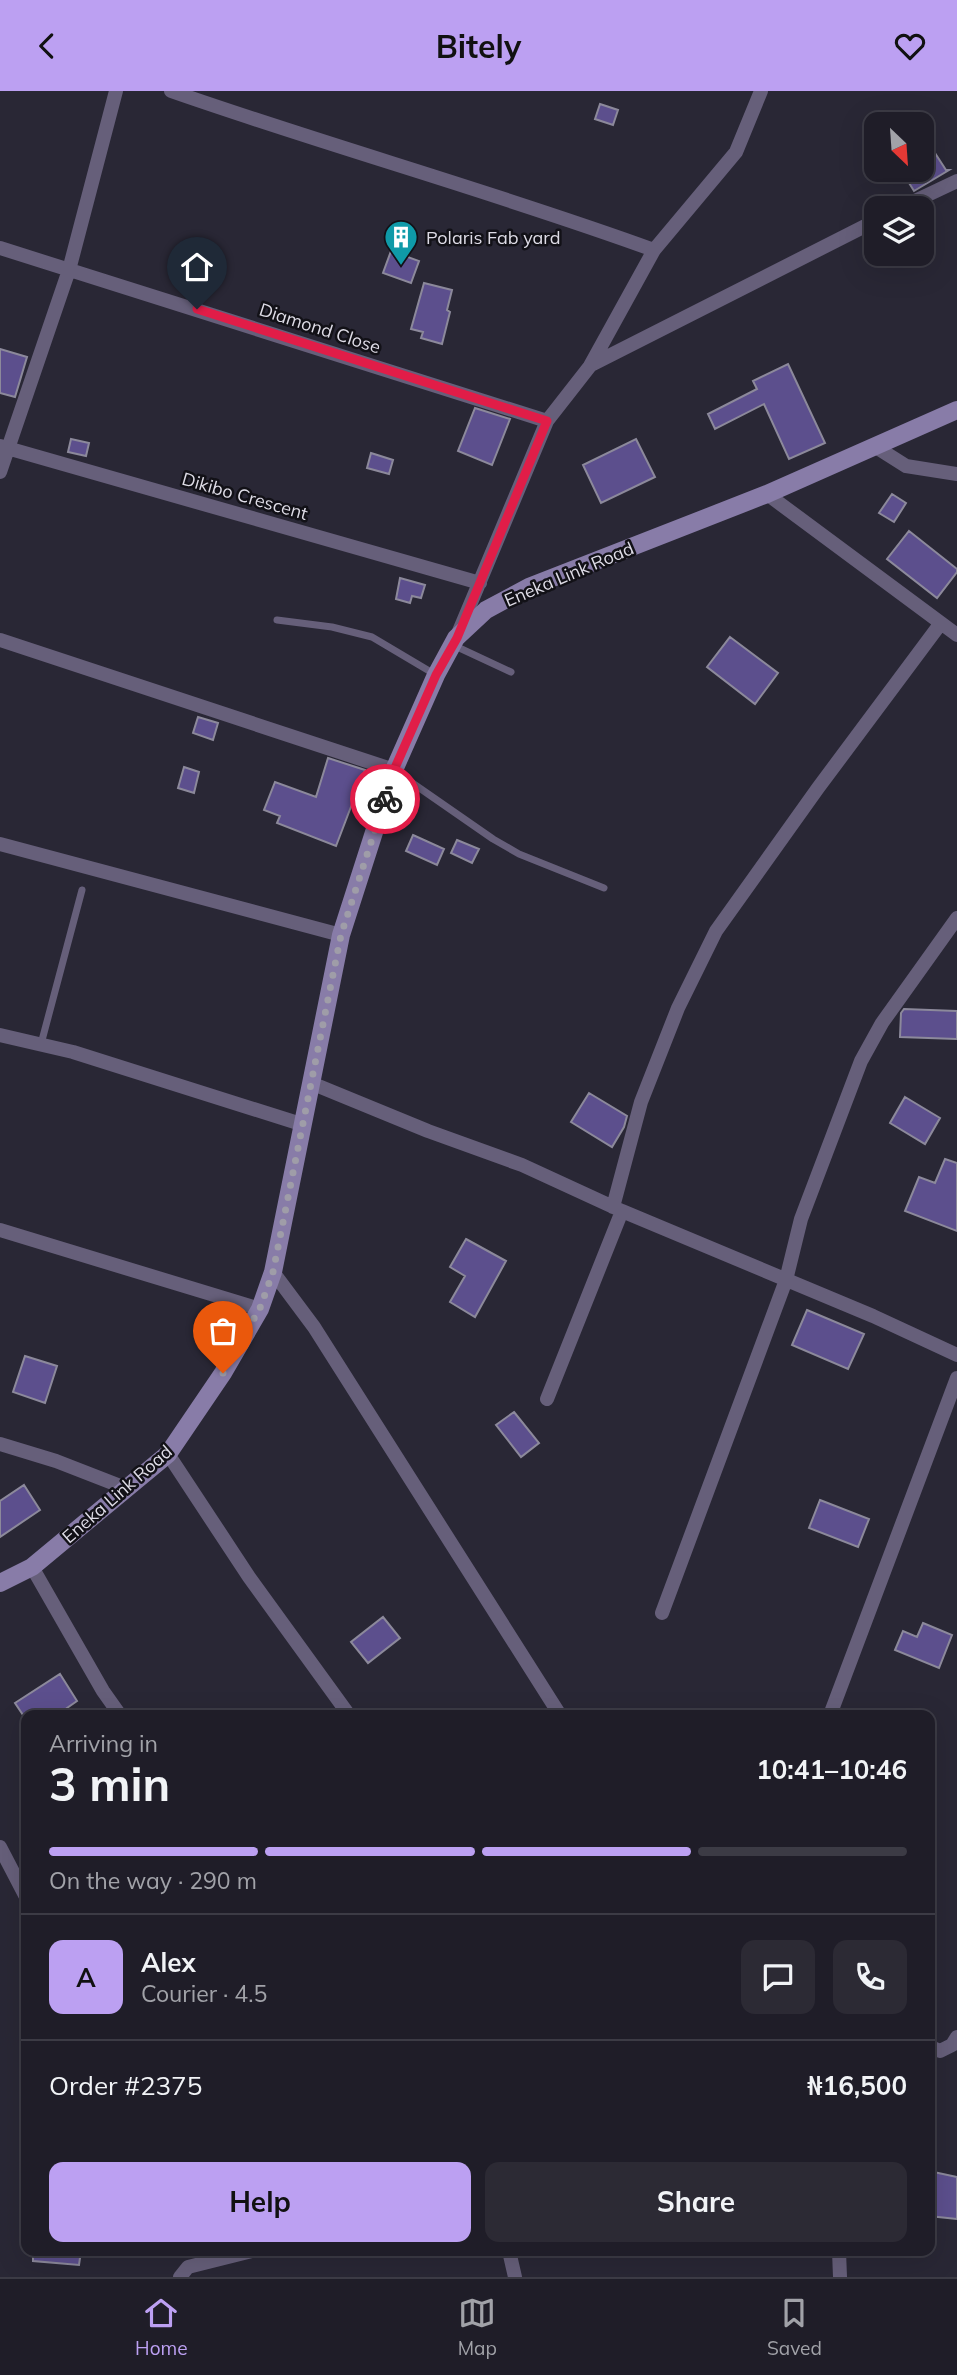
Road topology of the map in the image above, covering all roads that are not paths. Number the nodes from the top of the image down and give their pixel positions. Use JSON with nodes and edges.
{"nodes":[{"id":1,"x":116,"y":91,"type":"edge"},
{"id":2,"x":171,"y":91,"type":"edge"},
{"id":3,"x":761,"y":91,"type":"edge"},
{"id":4,"x":957,"y":181,"type":"edge"},
{"id":5,"x":925,"y":196,"type":"edge"},
{"id":6,"x":864,"y":227,"type":"edge"},
{"id":7,"x":0,"y":249,"type":"edge"},
{"id":8,"x":654,"y":250,"type":"junction"},
{"id":9,"x":69,"y":270,"type":"junction"},
{"id":10,"x":590,"y":366,"type":"junction"},
{"id":11,"x":957,"y":410,"type":"edge"},
{"id":12,"x":547,"y":421,"type":"junction"},
{"id":13,"x":876,"y":447,"type":"junction"},
{"id":14,"x":4,"y":448,"type":"edge"},
{"id":15,"x":0,"y":473,"type":"edge"},
{"id":16,"x":957,"y":474,"type":"edge"},
{"id":17,"x":766,"y":494,"type":"junction"},
{"id":18,"x":480,"y":583,"type":"junction"},
{"id":19,"x":277,"y":620,"type":"dead end"},
{"id":20,"x":941,"y":623,"type":"junction"},
{"id":21,"x":957,"y":635,"type":"edge"},
{"id":22,"x":0,"y":640,"type":"edge"},
{"id":23,"x":454,"y":641,"type":"junction"},
{"id":24,"x":511,"y":672,"type":"dead end"},
{"id":25,"x":436,"y":675,"type":"junction"},
{"id":26,"x":394,"y":770,"type":"junction"},
{"id":27,"x":0,"y":844,"type":"edge"},
{"id":28,"x":604,"y":888,"type":"dead end"},
{"id":29,"x":82,"y":890,"type":"dead end"},
{"id":30,"x":957,"y":918,"type":"edge"},
{"id":31,"x":341,"y":935,"type":"junction"},
{"id":32,"x":0,"y":1035,"type":"edge"},
{"id":33,"x":41,"y":1045,"type":"junction"},
{"id":34,"x":311,"y":1083,"type":"junction"},
{"id":35,"x":301,"y":1124,"type":"junction"},
{"id":36,"x":617,"y":1209,"type":"junction"},
{"id":37,"x":0,"y":1230,"type":"edge"},
{"id":38,"x":273,"y":1272,"type":"junction"},
{"id":39,"x":786,"y":1280,"type":"junction"},
{"id":40,"x":260,"y":1308,"type":"junction"},
{"id":41,"x":956,"y":1352,"type":"edge"},
{"id":42,"x":957,"y":1378,"type":"edge"},
{"id":43,"x":547,"y":1399,"type":"dead end"},
{"id":44,"x":0,"y":1444,"type":"edge"},
{"id":45,"x":168,"y":1454,"type":"junction"},
{"id":46,"x":128,"y":1489,"type":"junction"},
{"id":47,"x":32,"y":1567,"type":"junction"},
{"id":48,"x":0,"y":1583,"type":"edge"},
{"id":49,"x":662,"y":1613,"type":"dead end"},
{"id":50,"x":116,"y":1710,"type":"edge"},
{"id":51,"x":345,"y":1710,"type":"edge"},
{"id":52,"x":557,"y":1710,"type":"edge"},
{"id":53,"x":832,"y":1710,"type":"edge"},
{"id":54,"x":0,"y":1847,"type":"edge"},
{"id":55,"x":21,"y":1887,"type":"edge"},
{"id":56,"x":957,"y":2037,"type":"edge"},
{"id":57,"x":935,"y":2049,"type":"edge"},
{"id":58,"x":233,"y":2256,"type":"edge"},
{"id":59,"x":510,"y":2256,"type":"edge"},
{"id":60,"x":839,"y":2256,"type":"edge"},
{"id":61,"x":180,"y":2277,"type":"edge"},
{"id":62,"x":515,"y":2277,"type":"edge"},
{"id":63,"x":840,"y":2277,"type":"edge"}],
"edges":[{"from":1,"to":9,"type":"street"},
{"from":2,"to":8,"type":"street"},
{"from":3,"to":8,"type":"street"},
{"from":4,"to":5,"type":"street"},
{"from":6,"to":10,"type":"street"},
{"from":7,"to":9,"type":"street","name":"Diamond Close"},
{"from":8,"to":10,"type":"street"},
{"from":9,"to":12,"type":"street","name":"Diamond Close"},
{"from":9,"to":14,"type":"street"},
{"from":10,"to":12,"type":"street"},
{"from":11,"to":13,"type":"street","name":"Eneka Link Road"},
{"from":12,"to":18,"type":"street"},
{"from":13,"to":16,"type":"street"},
{"from":13,"to":17,"type":"street","name":"Eneka Link Road"},
{"from":14,"to":15,"type":"street"},
{"from":14,"to":18,"type":"street","name":"Dikibo Crescent"},
{"from":17,"to":20,"type":"street"},
{"from":17,"to":23,"type":"street","name":"Eneka Link Road"},
{"from":18,"to":23,"type":"street"},
{"from":19,"to":25,"type":"lane"},
{"from":20,"to":21,"type":"street"},
{"from":20,"to":36,"type":"street"},
{"from":22,"to":26,"type":"street"},
{"from":23,"to":24,"type":"lane"},
{"from":23,"to":25,"type":"street","name":"Eneka Link Road"},
{"from":25,"to":26,"type":"street","name":"Eneka Link Road"},
{"from":26,"to":28,"type":"lane"},
{"from":26,"to":31,"type":"street","name":"Eneka Link Road"},
{"from":27,"to":31,"type":"street"},
{"from":29,"to":33,"type":"lane"},
{"from":30,"to":39,"type":"street"},
{"from":31,"to":34,"type":"street","name":"Eneka Link Road"},
{"from":32,"to":33,"type":"street"},
{"from":33,"to":35,"type":"street"},
{"from":34,"to":35,"type":"street","name":"Eneka Link Road"},
{"from":34,"to":36,"type":"street"},
{"from":35,"to":38,"type":"street","name":"Eneka Link Road"},
{"from":36,"to":39,"type":"street"},
{"from":36,"to":43,"type":"street"},
{"from":37,"to":40,"type":"street"},
{"from":38,"to":40,"type":"street","name":"Eneka Link Road"},
{"from":38,"to":52,"type":"street"},
{"from":39,"to":41,"type":"street"},
{"from":39,"to":49,"type":"street"},
{"from":40,"to":45,"type":"street","name":"Eneka Link Road"},
{"from":42,"to":53,"type":"street"},
{"from":44,"to":46,"type":"street"},
{"from":45,"to":46,"type":"street","name":"Eneka Link Road"},
{"from":45,"to":51,"type":"street"},
{"from":46,"to":47,"type":"street","name":"Eneka Link Road"},
{"from":47,"to":48,"type":"street","name":"Eneka Link Road"},
{"from":47,"to":50,"type":"street"},
{"from":54,"to":55,"type":"street"},
{"from":56,"to":57,"type":"street"},
{"from":58,"to":61,"type":"street"},
{"from":59,"to":62,"type":"street"},
{"from":60,"to":63,"type":"street"}]}
